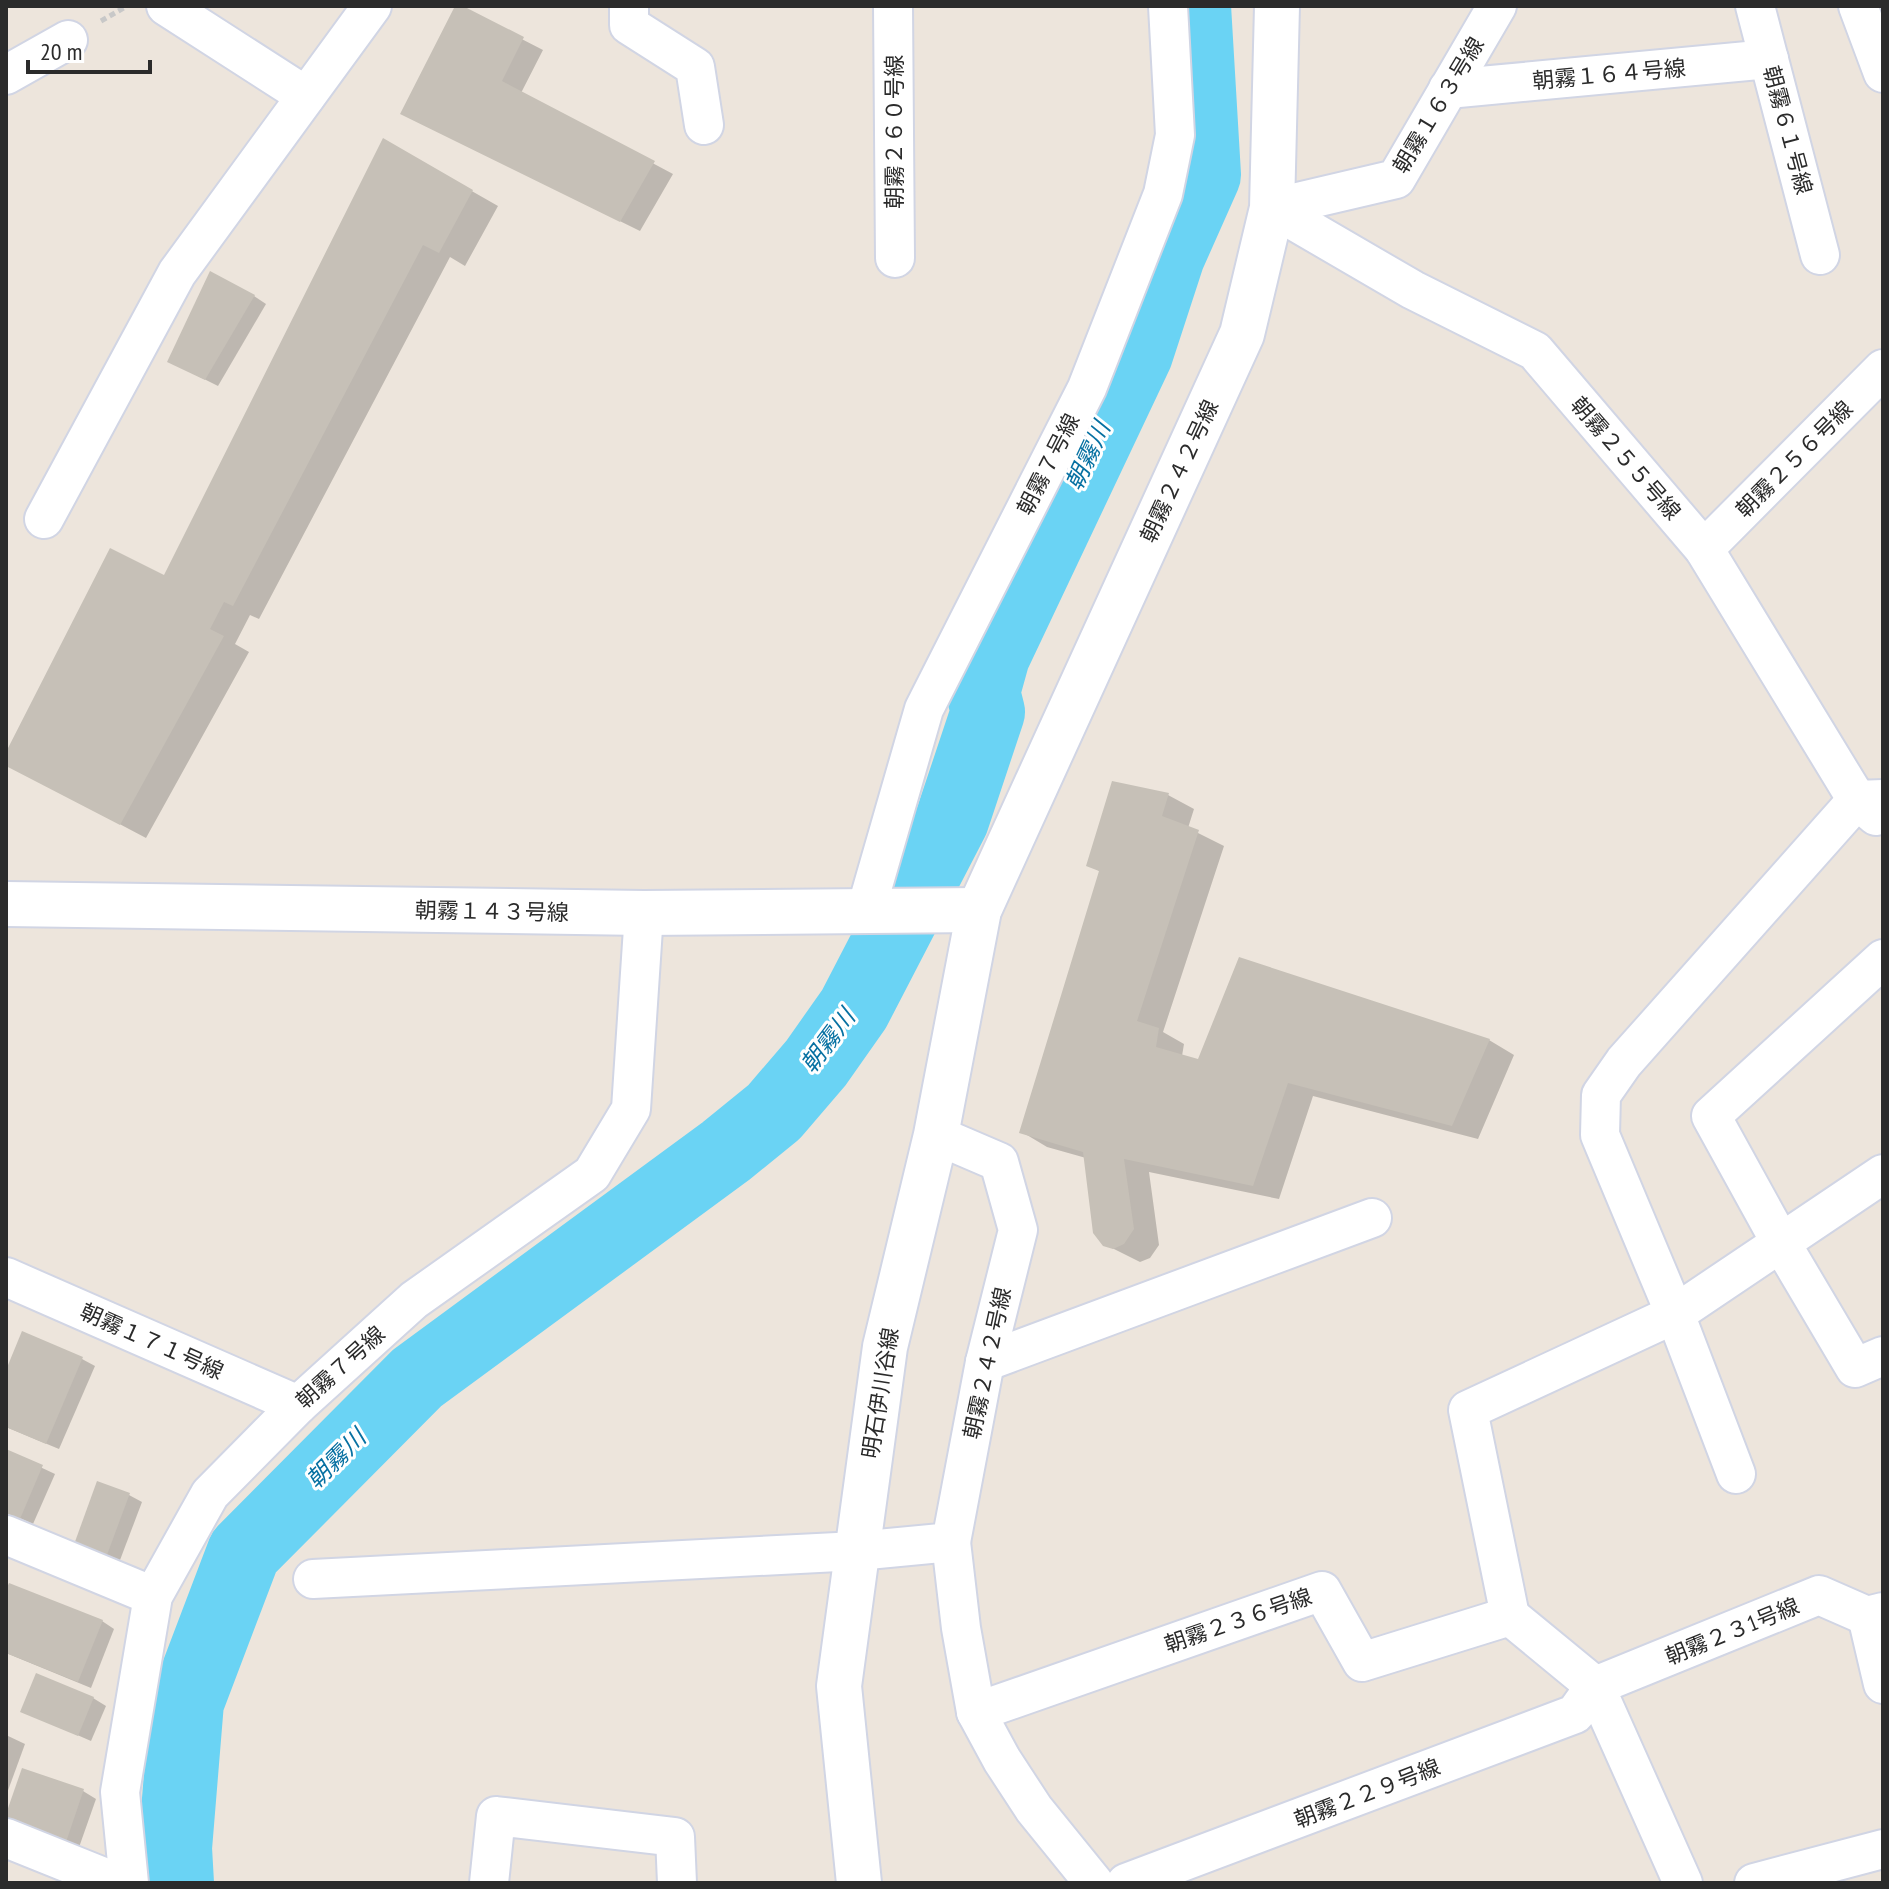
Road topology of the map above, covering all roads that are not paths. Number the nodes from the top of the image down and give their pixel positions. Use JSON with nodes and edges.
{"nodes":[{"id":1,"x":166,"y":6,"type":"edge"},
{"id":2,"x":372,"y":6,"type":"edge"},
{"id":3,"x":629,"y":6,"type":"edge"},
{"id":4,"x":893,"y":6,"type":"edge"},
{"id":5,"x":1168,"y":6,"type":"edge"},
{"id":6,"x":1277,"y":6,"type":"edge"},
{"id":7,"x":1497,"y":6,"type":"edge"},
{"id":8,"x":1755,"y":6,"type":"edge"},
{"id":9,"x":1858,"y":6,"type":"edge"},
{"id":10,"x":68,"y":40,"type":"dead end"},
{"id":11,"x":1769,"y":59,"type":"junction"},
{"id":12,"x":1883,"y":73,"type":"edge"},
{"id":13,"x":6,"y":75,"type":"edge"},
{"id":14,"x":1448,"y":89,"type":"junction"},
{"id":15,"x":306,"y":96,"type":"junction"},
{"id":16,"x":704,"y":125,"type":"dead end"},
{"id":17,"x":1272,"y":208,"type":"junction"},
{"id":18,"x":1820,"y":255,"type":"dead end"},
{"id":19,"x":895,"y":258,"type":"dead end"},
{"id":20,"x":1883,"y":369,"type":"edge"},
{"id":21,"x":44,"y":519,"type":"dead end"},
{"id":22,"x":1704,"y":549,"type":"junction"},
{"id":23,"x":1874,"y":807,"type":"edge"},
{"id":24,"x":6,"y":904,"type":"edge"},
{"id":25,"x":874,"y":910,"type":"junction"},
{"id":26,"x":979,"y":910,"type":"junction"},
{"id":27,"x":644,"y":913,"type":"junction"},
{"id":28,"x":1883,"y":959,"type":"edge"},
{"id":29,"x":936,"y":1135,"type":"junction"},
{"id":30,"x":1883,"y":1174,"type":"edge"},
{"id":31,"x":1372,"y":1218,"type":"dead end"},
{"id":32,"x":1781,"y":1243,"type":"junction"},
{"id":33,"x":6,"y":1277,"type":"edge"},
{"id":34,"x":1675,"y":1314,"type":"junction"},
{"id":35,"x":1883,"y":1356,"type":"edge"},
{"id":36,"x":985,"y":1362,"type":"junction"},
{"id":37,"x":298,"y":1405,"type":"junction"},
{"id":38,"x":1736,"y":1474,"type":"dead end"},
{"id":39,"x":6,"y":1535,"type":"edge"},
{"id":40,"x":951,"y":1542,"type":"junction"},
{"id":41,"x":857,"y":1551,"type":"junction"},
{"id":42,"x":313,"y":1579,"type":"dead end"},
{"id":43,"x":153,"y":1596,"type":"junction"},
{"id":44,"x":1875,"y":1614,"type":"edge"},
{"id":45,"x":1510,"y":1616,"type":"junction"},
{"id":46,"x":1883,"y":1684,"type":"edge"},
{"id":47,"x":1595,"y":1686,"type":"junction"},
{"id":48,"x":976,"y":1712,"type":"junction"},
{"id":49,"x":6,"y":1838,"type":"edge"},
{"id":50,"x":1883,"y":1849,"type":"edge"},
{"id":51,"x":118,"y":1883,"type":"edge"},
{"id":52,"x":129,"y":1883,"type":"edge"},
{"id":53,"x":489,"y":1883,"type":"edge"},
{"id":54,"x":677,"y":1883,"type":"edge"},
{"id":55,"x":859,"y":1883,"type":"edge"},
{"id":56,"x":1094,"y":1883,"type":"edge"},
{"id":57,"x":1126,"y":1883,"type":"edge"},
{"id":58,"x":1683,"y":1883,"type":"edge"},
{"id":59,"x":1754,"y":1883,"type":"edge"}],
"edges":[{"from":1,"to":15,"type":"street"},
{"from":2,"to":15,"type":"street"},
{"from":3,"to":16,"type":"street"},
{"from":4,"to":19,"type":"street","name":"朝霧２６０号線"},
{"from":5,"to":25,"type":"street","name":"朝霧７号線"},
{"from":6,"to":17,"type":"street","name":"朝霧２４２号線"},
{"from":7,"to":14,"type":"street","name":"朝霧１６３号線"},
{"from":8,"to":11,"type":"street","name":"朝霧６１号線"},
{"from":9,"to":12,"type":"street"},
{"from":10,"to":13,"type":"street"},
{"from":11,"to":14,"type":"street","name":"朝霧１６４号線"},
{"from":11,"to":18,"type":"street","name":"朝霧６１号線"},
{"from":14,"to":17,"type":"street","name":"朝霧１６３号線"},
{"from":15,"to":21,"type":"street"},
{"from":17,"to":22,"type":"street","name":"朝霧２５５号線"},
{"from":17,"to":26,"type":"street","name":"朝霧２４２号線"},
{"from":20,"to":22,"type":"street","name":"朝霧２５６号線"},
{"from":22,"to":23,"type":"street","name":"朝霧２５５号線"},
{"from":23,"to":34,"type":"street"},
{"from":24,"to":27,"type":"street","name":"朝霧１４３号線"},
{"from":25,"to":26,"type":"street","name":"朝霧１４３号線"},
{"from":25,"to":27,"type":"street","name":"朝霧１４３号線"},
{"from":26,"to":29,"type":"street","name":"明石伊川谷線"},
{"from":27,"to":37,"type":"street","name":"朝霧７号線"},
{"from":28,"to":32,"type":"street"},
{"from":29,"to":36,"type":"street","name":"朝霧２４２号線"},
{"from":29,"to":41,"type":"street","name":"明石伊川谷線"},
{"from":30,"to":32,"type":"street"},
{"from":31,"to":36,"type":"street"},
{"from":32,"to":34,"type":"street"},
{"from":32,"to":35,"type":"street"},
{"from":33,"to":37,"type":"street","name":"朝霧１７１号線"},
{"from":34,"to":38,"type":"street"},
{"from":34,"to":45,"type":"street"},
{"from":36,"to":40,"type":"street","name":"朝霧２４２号線"},
{"from":37,"to":43,"type":"street","name":"朝霧７号線"},
{"from":39,"to":43,"type":"street"},
{"from":40,"to":41,"type":"street"},
{"from":40,"to":48,"type":"street"},
{"from":41,"to":42,"type":"street"},
{"from":41,"to":55,"type":"street","name":"明石伊川谷線"},
{"from":43,"to":52,"type":"street","name":"朝霧７号線"},
{"from":44,"to":46,"type":"street"},
{"from":44,"to":47,"type":"street","name":"朝霧２３1号線"},
{"from":45,"to":47,"type":"street"},
{"from":45,"to":48,"type":"street","name":"朝霧２３６号線"},
{"from":47,"to":57,"type":"street","name":"朝霧２２９号線"},
{"from":47,"to":58,"type":"street"},
{"from":48,"to":56,"type":"street"},
{"from":49,"to":51,"type":"street"},
{"from":50,"to":59,"type":"street"},
{"from":53,"to":54,"type":"street"}]}
